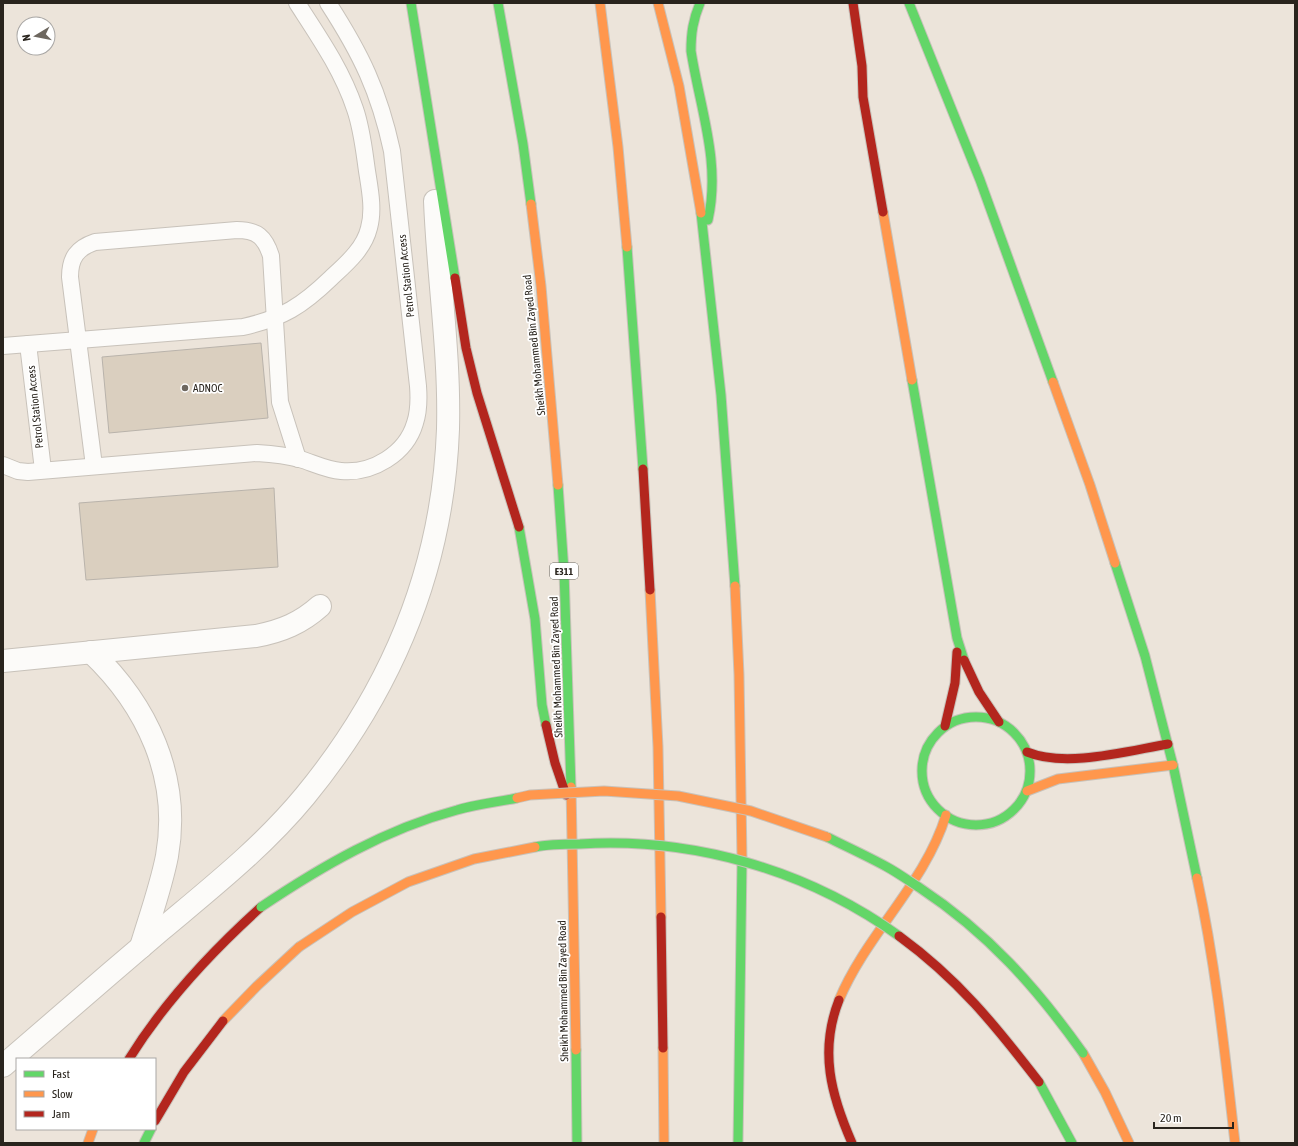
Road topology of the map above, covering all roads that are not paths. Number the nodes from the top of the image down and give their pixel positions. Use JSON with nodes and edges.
{"nodes":[{"id":1,"x":297,"y":3,"type":"edge"},
{"id":2,"x":328,"y":3,"type":"edge"},
{"id":3,"x":411,"y":3,"type":"edge"},
{"id":4,"x":498,"y":3,"type":"edge"},
{"id":5,"x":600,"y":3,"type":"edge"},
{"id":6,"x":658,"y":3,"type":"edge"},
{"id":7,"x":700,"y":3,"type":"edge"},
{"id":8,"x":853,"y":3,"type":"edge"},
{"id":9,"x":909,"y":3,"type":"edge"},
{"id":10,"x":852,"y":61,"type":"dead end"},
{"id":11,"x":863,"y":96,"type":"junction"},
{"id":12,"x":435,"y":154,"type":"junction"},
{"id":13,"x":704,"y":236,"type":"junction"},
{"id":14,"x":275,"y":318,"type":"junction"},
{"id":15,"x":78,"y":340,"type":"junction"},
{"id":16,"x":28,"y":344,"type":"junction"},
{"id":17,"x":3,"y":346,"type":"edge"},
{"id":18,"x":298,"y":459,"type":"junction"},
{"id":19,"x":94,"y":466,"type":"junction"},
{"id":20,"x":5,"y":469,"type":"edge"},
{"id":21,"x":42,"y":470,"type":"junction"},
{"id":22,"x":320,"y":606,"type":"dead end"},
{"id":23,"x":957,"y":638,"type":"junction"},
{"id":24,"x":90,"y":652,"type":"junction"},
{"id":25,"x":3,"y":661,"type":"edge"},
{"id":26,"x":999,"y":722,"type":"junction"},
{"id":27,"x":945,"y":726,"type":"junction"},
{"id":28,"x":1168,"y":744,"type":"junction"},
{"id":29,"x":1027,"y":752,"type":"junction"},
{"id":30,"x":1173,"y":765,"type":"junction"},
{"id":31,"x":1027,"y":791,"type":"junction"},
{"id":32,"x":572,"y":814,"type":"junction"},
{"id":33,"x":946,"y":815,"type":"junction"},
{"id":34,"x":141,"y":947,"type":"junction"},
{"id":35,"x":130,"y":1058,"type":"edge"},
{"id":36,"x":3,"y":1066,"type":"edge"},
{"id":37,"x":156,"y":1119,"type":"edge"},
{"id":38,"x":93,"y":1130,"type":"edge"},
{"id":39,"x":150,"y":1130,"type":"edge"},
{"id":40,"x":738,"y":1130,"type":"junction"},
{"id":41,"x":88,"y":1143,"type":"edge"},
{"id":42,"x":144,"y":1143,"type":"edge"},
{"id":43,"x":577,"y":1143,"type":"edge"},
{"id":44,"x":664,"y":1143,"type":"edge"},
{"id":45,"x":738,"y":1143,"type":"edge"},
{"id":46,"x":742,"y":1143,"type":"edge"},
{"id":47,"x":852,"y":1143,"type":"edge"},
{"id":48,"x":1072,"y":1143,"type":"edge"},
{"id":49,"x":1129,"y":1143,"type":"edge"},
{"id":50,"x":1235,"y":1143,"type":"edge"}],
"edges":[{"from":1,"to":14,"type":"lane"},
{"from":2,"to":18,"type":"lane","name":"Petrol Station Access"},
{"from":3,"to":12,"type":"main road"},
{"from":4,"to":32,"type":"main road","name":"Sheikh Mohammed Bin Zayed Road","number":"E311"},
{"from":5,"to":44,"type":"main road"},
{"from":6,"to":13,"type":"main road"},
{"from":7,"to":13,"type":"main road"},
{"from":8,"to":11,"type":"main road"},
{"from":9,"to":28,"type":"main road"},
{"from":10,"to":11,"type":"main road"},
{"from":11,"to":23,"type":"main road"},
{"from":12,"to":32,"type":"main road"},
{"from":12,"to":34,"type":"street"},
{"from":13,"to":40,"type":"main road"},
{"from":14,"to":15,"type":"lane"},
{"from":14,"to":15,"type":"lane"},
{"from":14,"to":18,"type":"lane"},
{"from":15,"to":16,"type":"lane"},
{"from":15,"to":19,"type":"lane"},
{"from":16,"to":17,"type":"lane"},
{"from":16,"to":21,"type":"lane","name":"Petrol Station Access"},
{"from":18,"to":19,"type":"lane","name":"Petrol Station Access"},
{"from":19,"to":21,"type":"lane","name":"Petrol Station Access"},
{"from":20,"to":21,"type":"lane","name":"Petrol Station Access"},
{"from":22,"to":24,"type":"street"},
{"from":23,"to":26,"type":"main road"},
{"from":23,"to":27,"type":"main road"},
{"from":24,"to":25,"type":"street"},
{"from":24,"to":34,"type":"street"},
{"from":26,"to":27,"type":"main road"},
{"from":26,"to":29,"type":"main road"},
{"from":27,"to":33,"type":"main road"},
{"from":28,"to":29,"type":"main road"},
{"from":28,"to":30,"type":"main road"},
{"from":29,"to":31,"type":"main road"},
{"from":30,"to":31,"type":"main road"},
{"from":30,"to":50,"type":"main road"},
{"from":31,"to":33,"type":"main road"},
{"from":32,"to":43,"type":"main road","name":"Sheikh Mohammed Bin Zayed Road","number":"E311"},
{"from":33,"to":47,"type":"main road"},
{"from":34,"to":36,"type":"street"},
{"from":35,"to":49,"type":"main road","bridge":true},
{"from":37,"to":48,"type":"main road","bridge":true},
{"from":38,"to":41,"type":"main road"},
{"from":39,"to":42,"type":"main road"},
{"from":40,"to":45,"type":"main road"},
{"from":40,"to":46,"type":"main road"}]}
